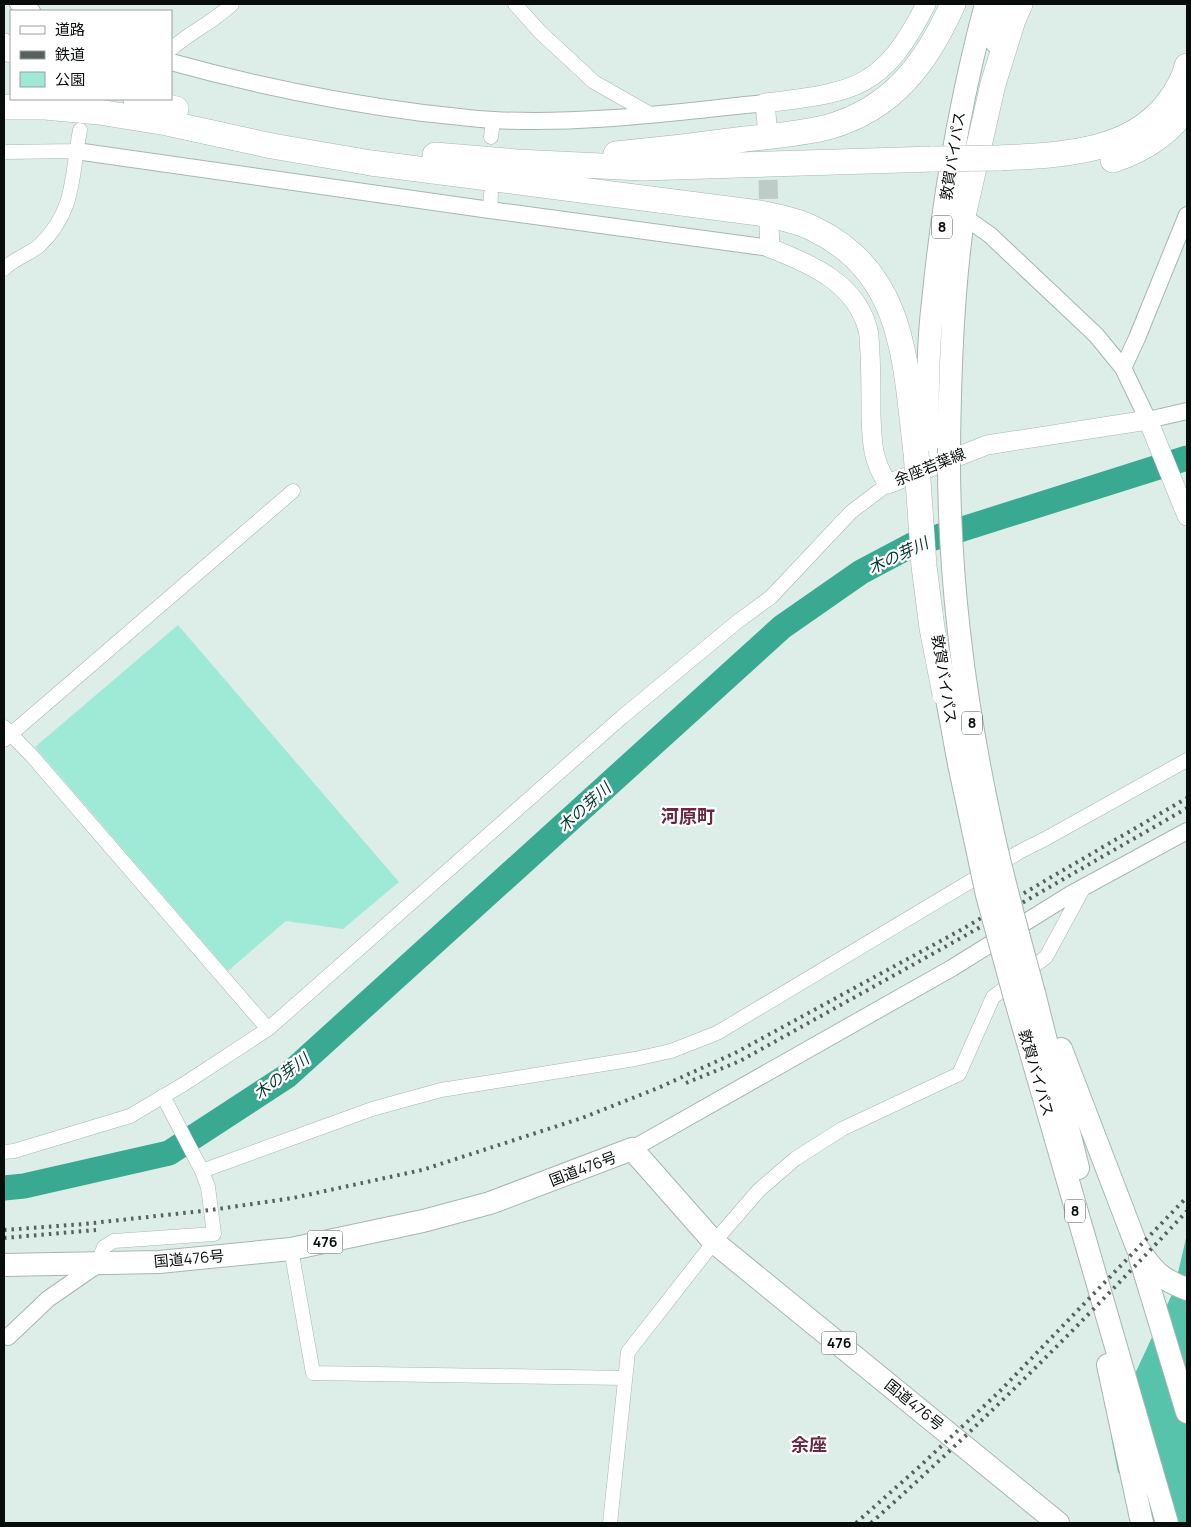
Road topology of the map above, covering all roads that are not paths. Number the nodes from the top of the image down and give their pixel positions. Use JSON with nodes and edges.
{"nodes":[{"id":1,"x":18,"y":4,"type":"edge"},
{"id":2,"x":232,"y":4,"type":"edge"},
{"id":3,"x":515,"y":4,"type":"edge"},
{"id":4,"x":926,"y":4,"type":"edge"},
{"id":5,"x":953,"y":4,"type":"edge"},
{"id":6,"x":986,"y":4,"type":"edge"},
{"id":7,"x":1005,"y":4,"type":"edge"},
{"id":8,"x":1020,"y":4,"type":"edge"},
{"id":9,"x":30,"y":10,"type":"edge"},
{"id":10,"x":172,"y":48,"type":"edge"},
{"id":11,"x":172,"y":62,"type":"edge"},
{"id":12,"x":1187,"y":66,"type":"edge"},
{"id":13,"x":140,"y":100,"type":"edge"},
{"id":14,"x":765,"y":103,"type":"junction"},
{"id":15,"x":4,"y":107,"type":"edge"},
{"id":16,"x":1187,"y":108,"type":"edge"},
{"id":17,"x":652,"y":115,"type":"junction"},
{"id":18,"x":493,"y":120,"type":"junction"},
{"id":19,"x":767,"y":124,"type":"tunnel mouth"},
{"id":20,"x":80,"y":130,"type":"dead end"},
{"id":21,"x":491,"y":137,"type":"dead end"},
{"id":22,"x":76,"y":151,"type":"junction"},
{"id":23,"x":4,"y":152,"type":"edge"},
{"id":24,"x":466,"y":158,"type":"junction"},
{"id":25,"x":997,"y":166,"type":"junction"},
{"id":26,"x":933,"y":167,"type":"junction"},
{"id":27,"x":418,"y":169,"type":"junction"},
{"id":28,"x":1187,"y":215,"type":"edge"},
{"id":29,"x":963,"y":216,"type":"junction"},
{"id":30,"x":769,"y":228,"type":"tunnel mouth"},
{"id":31,"x":770,"y":248,"type":"junction"},
{"id":32,"x":4,"y":268,"type":"edge"},
{"id":33,"x":1123,"y":368,"type":"junction"},
{"id":34,"x":1187,"y":411,"type":"edge"},
{"id":35,"x":1148,"y":420,"type":"junction"},
{"id":36,"x":922,"y":453,"type":"junction"},
{"id":37,"x":888,"y":484,"type":"junction"},
{"id":38,"x":293,"y":491,"type":"dead end"},
{"id":39,"x":1184,"y":507,"type":"edge"},
{"id":40,"x":945,"y":694,"type":"joint"},
{"id":41,"x":6,"y":734,"type":"edge"},
{"id":42,"x":1187,"y":760,"type":"edge"},
{"id":43,"x":1187,"y":831,"type":"edge"},
{"id":44,"x":1084,"y":887,"type":"junction"},
{"id":45,"x":1030,"y":994,"type":"junction"},
{"id":46,"x":268,"y":1029,"type":"junction"},
{"id":47,"x":163,"y":1096,"type":"junction"},
{"id":48,"x":632,"y":1150,"type":"junction"},
{"id":49,"x":4,"y":1152,"type":"edge"},
{"id":50,"x":200,"y":1168,"type":"junction"},
{"id":51,"x":1074,"y":1205,"type":"junction"},
{"id":52,"x":714,"y":1242,"type":"junction"},
{"id":53,"x":1137,"y":1247,"type":"junction"},
{"id":54,"x":291,"y":1249,"type":"junction"},
{"id":55,"x":4,"y":1265,"type":"edge"},
{"id":56,"x":97,"y":1265,"type":"junction"},
{"id":57,"x":1187,"y":1289,"type":"edge"},
{"id":58,"x":6,"y":1340,"type":"edge"},
{"id":59,"x":625,"y":1378,"type":"junction"},
{"id":60,"x":1187,"y":1412,"type":"edge"},
{"id":61,"x":1139,"y":1424,"type":"junction"},
{"id":62,"x":610,"y":1523,"type":"edge"},
{"id":63,"x":1058,"y":1523,"type":"edge"},
{"id":64,"x":1142,"y":1523,"type":"edge"},
{"id":65,"x":1167,"y":1523,"type":"edge"}],
"edges":[{"from":1,"to":9,"type":"street"},
{"from":2,"to":10,"type":"street"},
{"from":3,"to":17,"type":"street"},
{"from":4,"to":14,"type":"main road"},
{"from":5,"to":24,"type":"highway"},
{"from":6,"to":36,"type":"highway","name":"敦賀バイパス","number":"8"},
{"from":7,"to":29,"type":"highway","name":"敦賀バイパス","number":"8"},
{"from":8,"to":29,"type":"highway"},
{"from":11,"to":18,"type":"street"},
{"from":12,"to":25,"type":"highway"},
{"from":13,"to":24,"type":"highway"},
{"from":14,"to":17,"type":"street"},
{"from":14,"to":19,"type":"main road"},
{"from":15,"to":27,"type":"highway"},
{"from":16,"to":25,"type":"highway"},
{"from":17,"to":18,"type":"street"},
{"from":18,"to":21,"type":"street"},
{"from":20,"to":22,"type":"street"},
{"from":22,"to":23,"type":"street"},
{"from":22,"to":31,"type":"street"},
{"from":22,"to":32,"type":"street"},
{"from":24,"to":26,"type":"highway"},
{"from":25,"to":26,"type":"highway"},
{"from":26,"to":27,"type":"highway"},
{"from":27,"to":36,"type":"highway"},
{"from":28,"to":33,"type":"street"},
{"from":29,"to":33,"type":"street"},
{"from":29,"to":45,"type":"highway","name":"敦賀バイパス","number":"8","bridge":true},
{"from":30,"to":31,"type":"main road"},
{"from":31,"to":37,"type":"main road","name":"余座若葉線"},
{"from":33,"to":35,"type":"street"},
{"from":34,"to":35,"type":"street"},
{"from":35,"to":37,"type":"main road","name":"余座若葉線"},
{"from":35,"to":39,"type":"main road"},
{"from":36,"to":40,"type":"highway","bridge":true},
{"from":37,"to":46,"type":"street"},
{"from":38,"to":41,"type":"street"},
{"from":40,"to":45,"type":"highway","name":"敦賀バイパス","number":"8","bridge":true},
{"from":41,"to":46,"type":"street"},
{"from":42,"to":50,"type":"street"},
{"from":43,"to":44,"type":"street"},
{"from":44,"to":48,"type":"street"},
{"from":44,"to":52,"type":"street"},
{"from":45,"to":51,"type":"highway","name":"敦賀バイパス","number":"8"},
{"from":45,"to":53,"type":"highway"},
{"from":45,"to":61,"type":"highway","name":"敦賀バイパス","number":"8"},
{"from":46,"to":47,"type":"street"},
{"from":47,"to":49,"type":"street"},
{"from":47,"to":50,"type":"street"},
{"from":48,"to":52,"type":"highway","name":"国道476号","number":"476"},
{"from":48,"to":54,"type":"highway","name":"国道476号","number":"476"},
{"from":50,"to":56,"type":"street"},
{"from":51,"to":61,"type":"highway","name":"敦賀バイパス","number":"8"},
{"from":51,"to":64,"type":"highway"},
{"from":52,"to":59,"type":"street"},
{"from":52,"to":63,"type":"highway","name":"国道476号","number":"476"},
{"from":53,"to":57,"type":"highway"},
{"from":53,"to":60,"type":"highway"},
{"from":54,"to":56,"type":"highway","name":"国道476号","number":"476"},
{"from":54,"to":59,"type":"street"},
{"from":55,"to":56,"type":"highway","name":"国道476号","number":"476"},
{"from":56,"to":58,"type":"street"},
{"from":59,"to":62,"type":"street"},
{"from":61,"to":65,"type":"highway","name":"敦賀バイパス","number":"8"}]}
